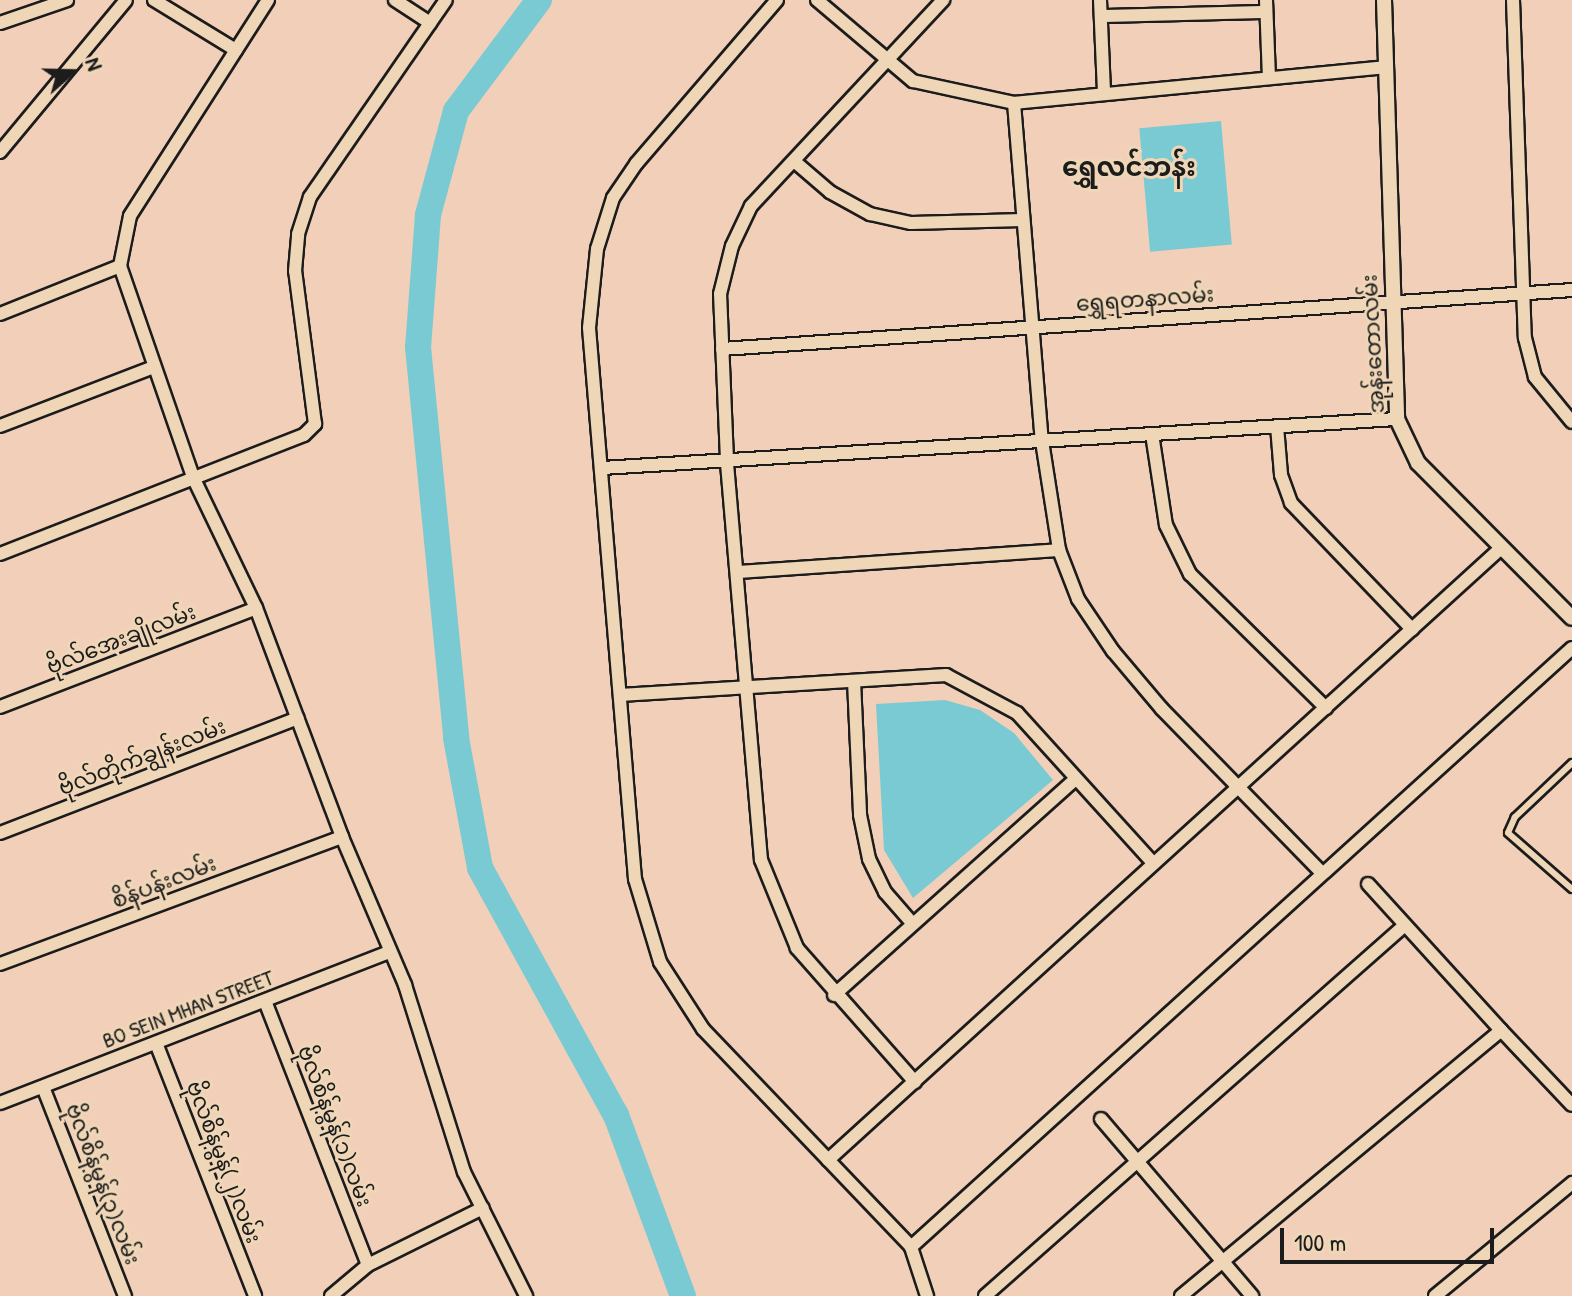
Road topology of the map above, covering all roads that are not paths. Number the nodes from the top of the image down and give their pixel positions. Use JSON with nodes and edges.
{"nodes":[{"id":1,"x":67,"y":0,"type":"edge"},
{"id":2,"x":126,"y":0,"type":"edge"},
{"id":3,"x":154,"y":0,"type":"edge"},
{"id":4,"x":268,"y":0,"type":"edge"},
{"id":5,"x":395,"y":0,"type":"edge"},
{"id":6,"x":446,"y":0,"type":"edge"},
{"id":7,"x":777,"y":0,"type":"edge"},
{"id":8,"x":817,"y":0,"type":"edge"},
{"id":9,"x":943,"y":0,"type":"edge"},
{"id":10,"x":1100,"y":0,"type":"edge"},
{"id":11,"x":1181,"y":0,"type":"edge"},
{"id":12,"x":1384,"y":0,"type":"edge"},
{"id":13,"x":1513,"y":0,"type":"edge"},
{"id":14,"x":1266,"y":6,"type":"edge"},
{"id":15,"x":1181,"y":14,"type":"junction"},
{"id":16,"x":1101,"y":16,"type":"junction"},
{"id":17,"x":0,"y":23,"type":"edge"},
{"id":18,"x":430,"y":23,"type":"junction"},
{"id":19,"x":236,"y":50,"type":"junction"},
{"id":20,"x":888,"y":59,"type":"junction"},
{"id":21,"x":1386,"y":67,"type":"junction"},
{"id":22,"x":1269,"y":78,"type":"junction"},
{"id":23,"x":1104,"y":93,"type":"junction"},
{"id":24,"x":1014,"y":103,"type":"junction"},
{"id":25,"x":0,"y":152,"type":"edge"},
{"id":26,"x":794,"y":161,"type":"junction"},
{"id":27,"x":1023,"y":220,"type":"junction"},
{"id":28,"x":120,"y":266,"type":"junction"},
{"id":29,"x":1572,"y":290,"type":"edge"},
{"id":30,"x":1519,"y":293,"type":"junction"},
{"id":31,"x":1393,"y":302,"type":"junction"},
{"id":32,"x":0,"y":314,"type":"edge"},
{"id":33,"x":1032,"y":327,"type":"junction"},
{"id":34,"x":722,"y":349,"type":"junction"},
{"id":35,"x":154,"y":367,"type":"junction"},
{"id":36,"x":1397,"y":419,"type":"junction"},
{"id":37,"x":1572,"y":422,"type":"edge"},
{"id":38,"x":0,"y":426,"type":"edge"},
{"id":39,"x":1277,"y":426,"type":"junction"},
{"id":40,"x":1152,"y":434,"type":"junction"},
{"id":41,"x":1042,"y":441,"type":"junction"},
{"id":42,"x":727,"y":460,"type":"junction"},
{"id":43,"x":602,"y":468,"type":"junction"},
{"id":44,"x":193,"y":477,"type":"junction"},
{"id":45,"x":1501,"y":548,"type":"junction"},
{"id":46,"x":1059,"y":550,"type":"junction"},
{"id":47,"x":0,"y":554,"type":"edge"},
{"id":48,"x":737,"y":572,"type":"junction"},
{"id":49,"x":256,"y":608,"type":"junction"},
{"id":50,"x":1572,"y":618,"type":"edge"},
{"id":51,"x":1412,"y":629,"type":"junction"},
{"id":52,"x":1572,"y":648,"type":"edge"},
{"id":53,"x":854,"y":681,"type":"junction"},
{"id":54,"x":748,"y":687,"type":"junction"},
{"id":55,"x":620,"y":695,"type":"junction"},
{"id":56,"x":0,"y":707,"type":"edge"},
{"id":57,"x":1326,"y":708,"type":"junction"},
{"id":58,"x":298,"y":718,"type":"junction"},
{"id":59,"x":1572,"y":763,"type":"edge"},
{"id":60,"x":1076,"y":779,"type":"junction"},
{"id":61,"x":1239,"y":787,"type":"junction"},
{"id":62,"x":0,"y":833,"type":"edge"},
{"id":63,"x":342,"y":837,"type":"junction"},
{"id":64,"x":1153,"y":863,"type":"junction"},
{"id":65,"x":1322,"y":873,"type":"junction"},
{"id":66,"x":1368,"y":884,"type":"dead end"},
{"id":67,"x":1572,"y":889,"type":"edge"},
{"id":68,"x":912,"y":923,"type":"junction"},
{"id":69,"x":1405,"y":925,"type":"junction"},
{"id":70,"x":390,"y":952,"type":"junction"},
{"id":71,"x":0,"y":964,"type":"edge"},
{"id":72,"x":834,"y":995,"type":"junction"},
{"id":73,"x":265,"y":1001,"type":"junction"},
{"id":74,"x":1501,"y":1030,"type":"junction"},
{"id":75,"x":156,"y":1043,"type":"junction"},
{"id":76,"x":915,"y":1082,"type":"junction"},
{"id":77,"x":43,"y":1087,"type":"junction"},
{"id":78,"x":0,"y":1103,"type":"edge"},
{"id":79,"x":1572,"y":1105,"type":"edge"},
{"id":80,"x":1101,"y":1119,"type":"dead end"},
{"id":81,"x":828,"y":1160,"type":"junction"},
{"id":82,"x":1138,"y":1161,"type":"junction"},
{"id":83,"x":1572,"y":1183,"type":"edge"},
{"id":84,"x":483,"y":1208,"type":"junction"},
{"id":85,"x":911,"y":1247,"type":"junction"},
{"id":86,"x":1222,"y":1262,"type":"junction"},
{"id":87,"x":368,"y":1265,"type":"junction"},
{"id":88,"x":125,"y":1296,"type":"edge"},
{"id":89,"x":255,"y":1296,"type":"edge"},
{"id":90,"x":331,"y":1296,"type":"edge"},
{"id":91,"x":526,"y":1296,"type":"edge"},
{"id":92,"x":927,"y":1296,"type":"edge"},
{"id":93,"x":985,"y":1296,"type":"edge"},
{"id":94,"x":1181,"y":1296,"type":"edge"},
{"id":95,"x":1252,"y":1296,"type":"edge"},
{"id":96,"x":1435,"y":1296,"type":"edge"}],
"edges":[{"from":1,"to":17,"type":"street"},
{"from":2,"to":25,"type":"street"},
{"from":3,"to":19,"type":"street"},
{"from":4,"to":19,"type":"street"},
{"from":5,"to":18,"type":"street"},
{"from":6,"to":18,"type":"street"},
{"from":7,"to":43,"type":"street"},
{"from":8,"to":20,"type":"street"},
{"from":9,"to":20,"type":"street"},
{"from":10,"to":16,"type":"street"},
{"from":11,"to":15,"type":"street"},
{"from":12,"to":21,"type":"street","name":"အုန်းတောလမ်း"},
{"from":13,"to":30,"type":"street"},
{"from":14,"to":15,"type":"street"},
{"from":14,"to":22,"type":"street"},
{"from":15,"to":16,"type":"street"},
{"from":16,"to":23,"type":"street"},
{"from":18,"to":44,"type":"street"},
{"from":19,"to":28,"type":"street"},
{"from":20,"to":24,"type":"street"},
{"from":20,"to":26,"type":"street"},
{"from":21,"to":22,"type":"street"},
{"from":21,"to":31,"type":"street","name":"အုန်းတောလမ်း"},
{"from":22,"to":23,"type":"street"},
{"from":23,"to":24,"type":"street"},
{"from":24,"to":27,"type":"street"},
{"from":26,"to":27,"type":"street"},
{"from":26,"to":34,"type":"street"},
{"from":27,"to":33,"type":"street"},
{"from":28,"to":32,"type":"street"},
{"from":28,"to":35,"type":"street"},
{"from":29,"to":30,"type":"street","name":"ရွှေရတနာလမ်း"},
{"from":30,"to":31,"type":"street","name":"ရွှေရတနာလမ်း"},
{"from":30,"to":37,"type":"street"},
{"from":31,"to":33,"type":"street","name":"ရွှေရတနာလမ်း"},
{"from":31,"to":36,"type":"street","name":"အုန်းတောလမ်း"},
{"from":33,"to":34,"type":"street","name":"ရွှေရတနာလမ်း"},
{"from":33,"to":41,"type":"street"},
{"from":34,"to":42,"type":"street"},
{"from":35,"to":38,"type":"street"},
{"from":35,"to":44,"type":"street"},
{"from":36,"to":39,"type":"street"},
{"from":36,"to":45,"type":"street","name":"အုန်းတောလမ်း"},
{"from":39,"to":40,"type":"street"},
{"from":39,"to":51,"type":"street"},
{"from":40,"to":41,"type":"street"},
{"from":40,"to":57,"type":"street"},
{"from":41,"to":42,"type":"street"},
{"from":41,"to":46,"type":"street"},
{"from":42,"to":43,"type":"street"},
{"from":42,"to":48,"type":"street"},
{"from":43,"to":55,"type":"street"},
{"from":44,"to":47,"type":"street"},
{"from":44,"to":49,"type":"street"},
{"from":45,"to":50,"type":"street","name":"အုန်းတောလမ်း"},
{"from":45,"to":51,"type":"street"},
{"from":46,"to":48,"type":"street"},
{"from":46,"to":61,"type":"street"},
{"from":48,"to":54,"type":"street"},
{"from":49,"to":56,"type":"street","name":"ဗိုလ်အေးချိုလမ်း"},
{"from":49,"to":58,"type":"street"},
{"from":51,"to":57,"type":"street"},
{"from":52,"to":65,"type":"street"},
{"from":53,"to":54,"type":"street"},
{"from":53,"to":60,"type":"street"},
{"from":53,"to":68,"type":"street"},
{"from":54,"to":55,"type":"street"},
{"from":54,"to":72,"type":"street"},
{"from":55,"to":81,"type":"street"},
{"from":57,"to":61,"type":"street"},
{"from":58,"to":62,"type":"street","name":"ဗိုလ်တိုက်ချွန်းလမ်း"},
{"from":58,"to":63,"type":"street"},
{"from":59,"to":67,"type":"lane"},
{"from":60,"to":64,"type":"street"},
{"from":60,"to":68,"type":"street"},
{"from":61,"to":64,"type":"street"},
{"from":61,"to":65,"type":"street"},
{"from":63,"to":70,"type":"street"},
{"from":63,"to":71,"type":"street","name":"စိန်ပန်းလမ်း"},
{"from":64,"to":76,"type":"street"},
{"from":65,"to":85,"type":"street"},
{"from":66,"to":69,"type":"street"},
{"from":68,"to":72,"type":"street"},
{"from":69,"to":74,"type":"street"},
{"from":69,"to":82,"type":"street"},
{"from":70,"to":73,"type":"street","name":"BO SEIN MHAN STREET"},
{"from":70,"to":84,"type":"street"},
{"from":72,"to":76,"type":"street"},
{"from":73,"to":75,"type":"street","name":"BO SEIN MHAN STREET"},
{"from":73,"to":87,"type":"street","name":"ဗိုလ်စိန်မွန်(၁)လမ်း"},
{"from":74,"to":79,"type":"street"},
{"from":74,"to":86,"type":"street"},
{"from":75,"to":77,"type":"street","name":"BO SEIN MHAN STREET"},
{"from":75,"to":89,"type":"street","name":"ဗိုလ်စိန်မွန်(၂)လမ်း"},
{"from":76,"to":81,"type":"street"},
{"from":77,"to":78,"type":"street","name":"BO SEIN MHAN STREET"},
{"from":77,"to":88,"type":"street","name":"ဗိုလ်စိန်မွန်(၃)လမ်း"},
{"from":80,"to":82,"type":"street"},
{"from":81,"to":85,"type":"street"},
{"from":82,"to":86,"type":"street"},
{"from":82,"to":93,"type":"street"},
{"from":83,"to":96,"type":"street"},
{"from":84,"to":87,"type":"street"},
{"from":84,"to":91,"type":"street"},
{"from":85,"to":92,"type":"street"},
{"from":86,"to":94,"type":"street"},
{"from":86,"to":95,"type":"street"},
{"from":87,"to":90,"type":"street"}]}
